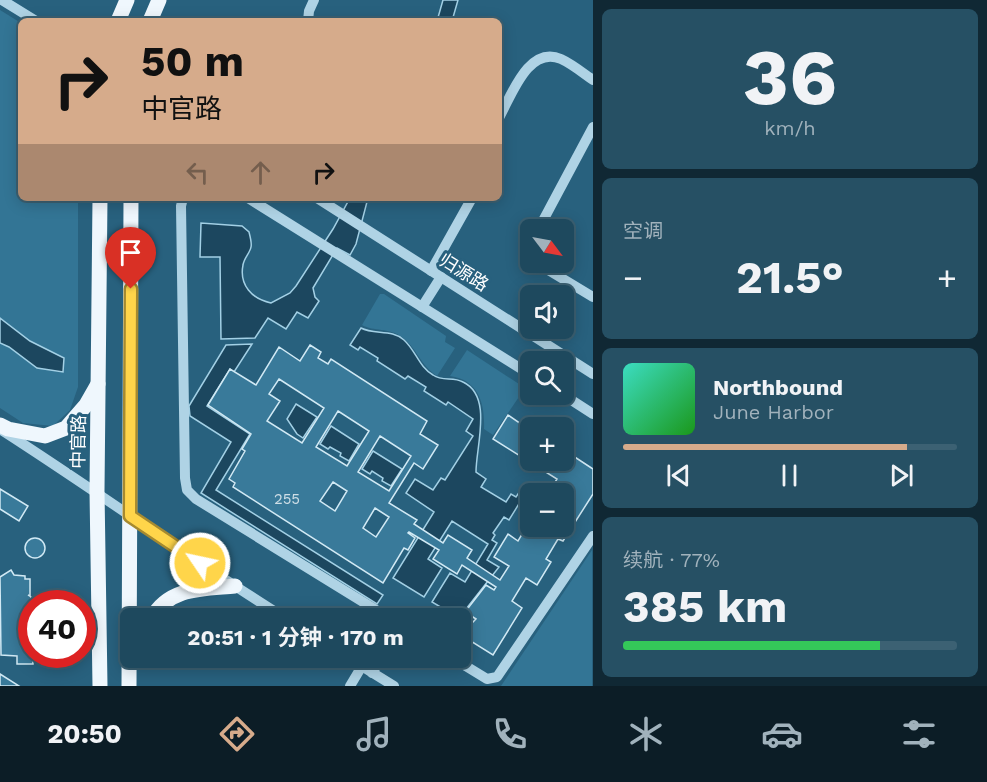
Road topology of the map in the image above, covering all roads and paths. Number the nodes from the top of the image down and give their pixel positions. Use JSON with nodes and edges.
{"nodes":[{"id":1,"x":2,"y":0,"type":"edge"},
{"id":2,"x":127,"y":0,"type":"edge"},
{"id":3,"x":159,"y":0,"type":"edge"},
{"id":4,"x":314,"y":0,"type":"edge"},
{"id":5,"x":31,"y":18,"type":"edge"},
{"id":6,"x":119,"y":18,"type":"edge"},
{"id":7,"x":151,"y":18,"type":"edge"},
{"id":8,"x":308,"y":18,"type":"edge"},
{"id":9,"x":592,"y":80,"type":"edge"},
{"id":10,"x":502,"y":113,"type":"edge"},
{"id":11,"x":592,"y":127,"type":"edge"},
{"id":12,"x":100,"y":201,"type":"edge"},
{"id":13,"x":131,"y":201,"type":"edge"},
{"id":14,"x":182,"y":201,"type":"edge"},
{"id":15,"x":253,"y":201,"type":"edge"},
{"id":16,"x":322,"y":201,"type":"edge"},
{"id":17,"x":470,"y":201,"type":"edge"},
{"id":18,"x":544,"y":219,"type":"edge"},
{"id":19,"x":431,"y":271,"type":"junction"},
{"id":20,"x":554,"y":273,"type":"edge"},
{"id":21,"x":441,"y":277,"type":"junction"},
{"id":22,"x":592,"y":297,"type":"edge"},
{"id":23,"x":422,"y":307,"type":"junction"},
{"id":24,"x":520,"y":368,"type":"edge"},
{"id":25,"x":592,"y":374,"type":"edge"},
{"id":26,"x":98,"y":384,"type":"junction"},
{"id":27,"x":574,"y":402,"type":"edge"},
{"id":28,"x":592,"y":414,"type":"edge"},
{"id":29,"x":0,"y":427,"type":"edge"},
{"id":30,"x":96,"y":491,"type":"junction"},
{"id":31,"x":130,"y":516,"type":"junction"},
{"id":32,"x":592,"y":536,"type":"edge"},
{"id":33,"x":235,"y":586,"type":"junction"},
{"id":34,"x":131,"y":608,"type":"edge"},
{"id":35,"x":159,"y":608,"type":"edge"},
{"id":36,"x":269,"y":608,"type":"edge"},
{"id":37,"x":373,"y":608,"type":"edge"},
{"id":38,"x":131,"y":668,"type":"edge"},
{"id":39,"x":361,"y":668,"type":"edge"},
{"id":40,"x":365,"y":668,"type":"edge"},
{"id":41,"x":375,"y":668,"type":"edge"},
{"id":42,"x":470,"y":668,"type":"edge"},
{"id":43,"x":372,"y":673,"type":"junction"},
{"id":44,"x":100,"y":686,"type":"edge"},
{"id":45,"x":129,"y":686,"type":"edge"},
{"id":46,"x":350,"y":686,"type":"edge"},
{"id":47,"x":394,"y":686,"type":"edge"}],
"edges":[{"from":1,"to":5,"type":"street"},
{"from":2,"to":6,"type":"main road"},
{"from":3,"to":7,"type":"main road"},
{"from":4,"to":8,"type":"street"},
{"from":9,"to":10,"type":"street"},
{"from":11,"to":18,"type":"street"},
{"from":12,"to":26,"type":"main road","name":"中官路"},
{"from":13,"to":31,"type":"main road"},
{"from":14,"to":37,"type":"street"},
{"from":15,"to":23,"type":"street"},
{"from":16,"to":19,"type":"street","name":"归源路"},
{"from":17,"to":19,"type":"street"},
{"from":19,"to":21,"type":"street","name":"归源路"},
{"from":20,"to":22,"type":"street"},
{"from":21,"to":23,"type":"street"},
{"from":21,"to":25,"type":"street","name":"归源路"},
{"from":23,"to":24,"type":"street"},
{"from":26,"to":29,"type":"main road"},
{"from":26,"to":30,"type":"main road","name":"中官路"},
{"from":27,"to":28,"type":"street"},
{"from":29,"to":30,"type":"street"},
{"from":30,"to":31,"type":"street"},
{"from":30,"to":44,"type":"main road","name":"中官路"},
{"from":31,"to":33,"type":"street"},
{"from":31,"to":34,"type":"main road"},
{"from":32,"to":42,"type":"street"},
{"from":33,"to":35,"type":"main road"},
{"from":33,"to":36,"type":"street"},
{"from":38,"to":45,"type":"main road"},
{"from":39,"to":46,"type":"street"},
{"from":40,"to":43,"type":"street"},
{"from":41,"to":43,"type":"street"},
{"from":43,"to":47,"type":"street"}]}
